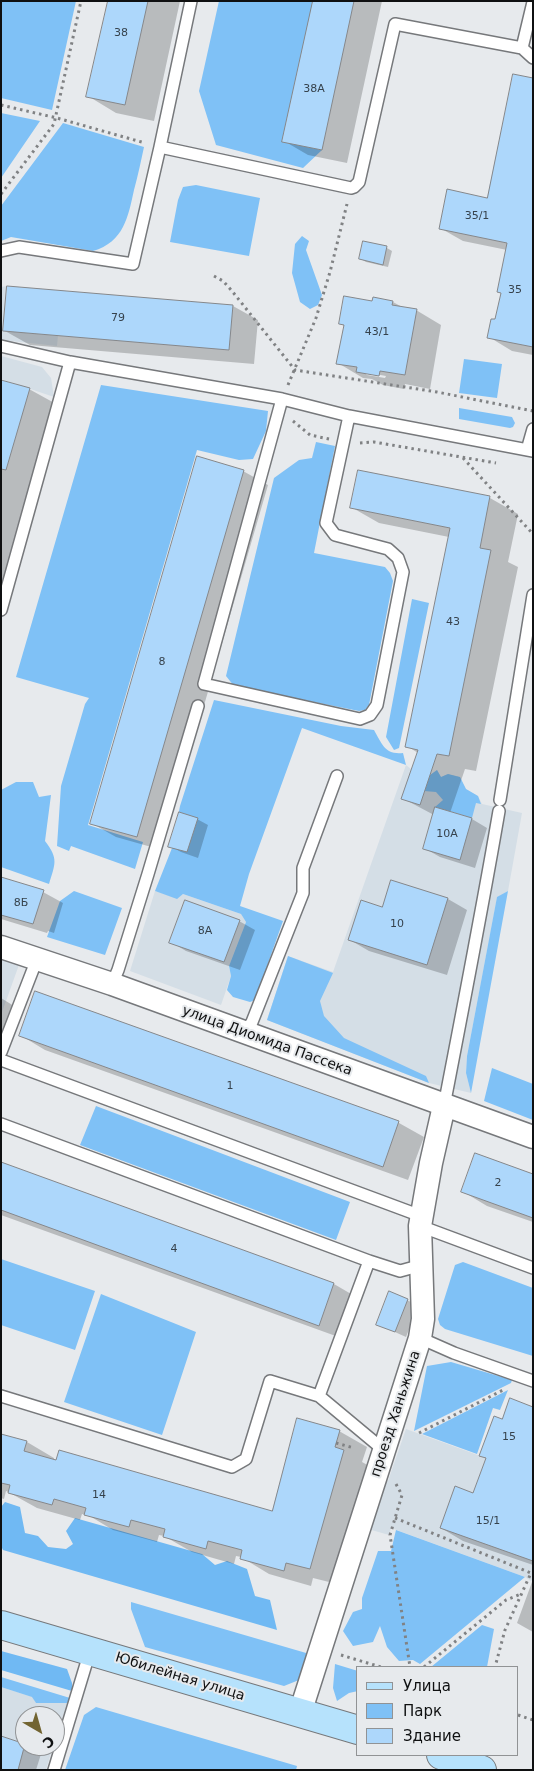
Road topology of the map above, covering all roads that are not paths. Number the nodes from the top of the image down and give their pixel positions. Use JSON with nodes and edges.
{"nodes":[{"id":1,"x":191,"y":1,"type":"edge"},
{"id":2,"x":533,"y":2,"type":"edge"},
{"id":3,"x":522,"y":48,"type":"junction"},
{"id":4,"x":533,"y":58,"type":"edge"},
{"id":5,"x":160,"y":147,"type":"junction"},
{"id":6,"x":1,"y":251,"type":"edge"},
{"id":7,"x":1,"y":346,"type":"edge"},
{"id":8,"x":70,"y":362,"type":"junction"},
{"id":9,"x":282,"y":399,"type":"junction"},
{"id":10,"x":349,"y":416,"type":"junction"},
{"id":11,"x":533,"y":429,"type":"edge"},
{"id":12,"x":530,"y":450,"type":"edge"},
{"id":13,"x":533,"y":595,"type":"edge"},
{"id":14,"x":1,"y":610,"type":"edge"},
{"id":15,"x":198,"y":706,"type":"dead end"},
{"id":16,"x":337,"y":776,"type":"dead end"},
{"id":17,"x":1,"y":947,"type":"edge"},
{"id":18,"x":37,"y":959,"type":"junction"},
{"id":19,"x":112,"y":984,"type":"junction"},
{"id":20,"x":245,"y":1033,"type":"junction"},
{"id":21,"x":1,"y":1052,"type":"edge"},
{"id":22,"x":1,"y":1060,"type":"edge"},
{"id":23,"x":444,"y":1106,"type":"junction"},
{"id":24,"x":1,"y":1124,"type":"edge"},
{"id":25,"x":533,"y":1137,"type":"edge"},
{"id":26,"x":420,"y":1221,"type":"junction"},
{"id":27,"x":369,"y":1261,"type":"junction"},
{"id":28,"x":422,"y":1265,"type":"junction"},
{"id":29,"x":533,"y":1268,"type":"edge"},
{"id":30,"x":420,"y":1338,"type":"junction"},
{"id":31,"x":529,"y":1379,"type":"edge"},
{"id":32,"x":1,"y":1396,"type":"edge"},
{"id":33,"x":319,"y":1396,"type":"junction"},
{"id":34,"x":385,"y":1451,"type":"junction"},
{"id":35,"x":1,"y":1626,"type":"edge"},
{"id":36,"x":90,"y":1651,"type":"junction"},
{"id":37,"x":300,"y":1713,"type":"junction"},
{"id":38,"x":356,"y":1729,"type":"edge"},
{"id":39,"x":444,"y":1756,"type":"edge"},
{"id":40,"x":54,"y":1770,"type":"edge"},
{"id":41,"x":482,"y":1770,"type":"edge"}],
"edges":[{"from":1,"to":5,"type":"lane"},
{"from":2,"to":3,"type":"lane"},
{"from":3,"to":4,"type":"lane"},
{"from":3,"to":5,"type":"lane"},
{"from":5,"to":6,"type":"lane"},
{"from":7,"to":8,"type":"lane"},
{"from":8,"to":9,"type":"lane"},
{"from":8,"to":14,"type":"lane"},
{"from":9,"to":10,"type":"lane"},
{"from":9,"to":10,"type":"lane"},
{"from":10,"to":12,"type":"lane"},
{"from":11,"to":12,"type":"lane"},
{"from":13,"to":23,"type":"lane"},
{"from":15,"to":19,"type":"lane"},
{"from":16,"to":20,"type":"lane"},
{"from":17,"to":18,"type":"street","name":"улица Диомида Пассека"},
{"from":18,"to":19,"type":"street","name":"улица Диомида Пассека"},
{"from":18,"to":21,"type":"lane"},
{"from":19,"to":20,"type":"street","name":"улица Диомида Пассека"},
{"from":20,"to":23,"type":"street","name":"улица Диомида Пассека"},
{"from":22,"to":26,"type":"lane"},
{"from":23,"to":25,"type":"street","name":"улица Диомида Пассека"},
{"from":23,"to":26,"type":"street","name":"проезд Ханьжина"},
{"from":24,"to":27,"type":"lane"},
{"from":26,"to":28,"type":"street","name":"проезд Ханьжина"},
{"from":26,"to":29,"type":"lane"},
{"from":27,"to":28,"type":"lane"},
{"from":27,"to":33,"type":"lane"},
{"from":28,"to":30,"type":"street","name":"проезд Ханьжина"},
{"from":30,"to":31,"type":"lane"},
{"from":30,"to":34,"type":"street","name":"проезд Ханьжина"},
{"from":32,"to":33,"type":"lane"},
{"from":33,"to":34,"type":"lane"},
{"from":34,"to":37,"type":"street","name":"проезд Ханьжина"},
{"from":35,"to":36,"type":"main road","name":"Юбилейная улица"},
{"from":36,"to":37,"type":"main road","name":"Юбилейная улица"},
{"from":36,"to":40,"type":"lane"},
{"from":37,"to":38,"type":"main road","name":"Юбилейная улица"},
{"from":39,"to":41,"type":"main road"}]}
